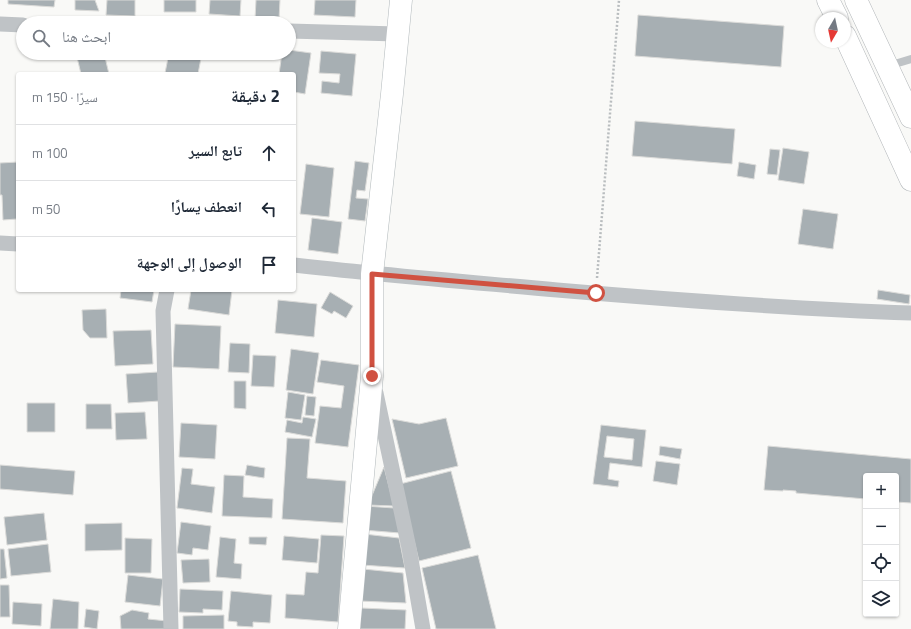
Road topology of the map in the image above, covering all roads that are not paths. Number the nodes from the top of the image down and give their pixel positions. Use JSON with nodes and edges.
{"nodes":[{"id":1,"x":401,"y":0,"type":"edge"},
{"id":2,"x":828,"y":0,"type":"edge"},
{"id":3,"x":856,"y":0,"type":"edge"},
{"id":4,"x":833,"y":12,"type":"edge"},
{"id":5,"x":0,"y":24,"type":"edge"},
{"id":6,"x":16,"y":25,"type":"edge"},
{"id":7,"x":296,"y":31,"type":"edge"},
{"id":8,"x":398,"y":34,"type":"junction"},
{"id":9,"x":850,"y":48,"type":"edge"},
{"id":10,"x":911,"y":59,"type":"edge"},
{"id":11,"x":887,"y":66,"type":"junction"},
{"id":12,"x":911,"y":117,"type":"edge"},
{"id":13,"x":911,"y":180,"type":"edge"},
{"id":14,"x":0,"y":243,"type":"edge"},
{"id":15,"x":16,"y":244,"type":"edge"},
{"id":16,"x":296,"y":265,"type":"edge"},
{"id":17,"x":372,"y":274,"type":"junction"},
{"id":18,"x":167,"y":292,"type":"edge"},
{"id":19,"x":911,"y":313,"type":"edge"},
{"id":20,"x":372,"y":376,"type":"junction"},
{"id":21,"x":171,"y":629,"type":"edge"},
{"id":22,"x":349,"y":629,"type":"edge"},
{"id":23,"x":423,"y":629,"type":"edge"}],
"edges":[{"from":1,"to":8,"type":"main road"},
{"from":2,"to":4,"type":"main road"},
{"from":3,"to":11,"type":"main road"},
{"from":5,"to":6,"type":"street"},
{"from":7,"to":8,"type":"street"},
{"from":8,"to":17,"type":"main road"},
{"from":9,"to":13,"type":"main road"},
{"from":10,"to":11,"type":"lane"},
{"from":11,"to":12,"type":"main road"},
{"from":14,"to":15,"type":"street"},
{"from":16,"to":17,"type":"street"},
{"from":17,"to":19,"type":"street"},
{"from":17,"to":20,"type":"main road"},
{"from":18,"to":21,"type":"street"},
{"from":20,"to":22,"type":"main road"},
{"from":20,"to":23,"type":"street"}]}
